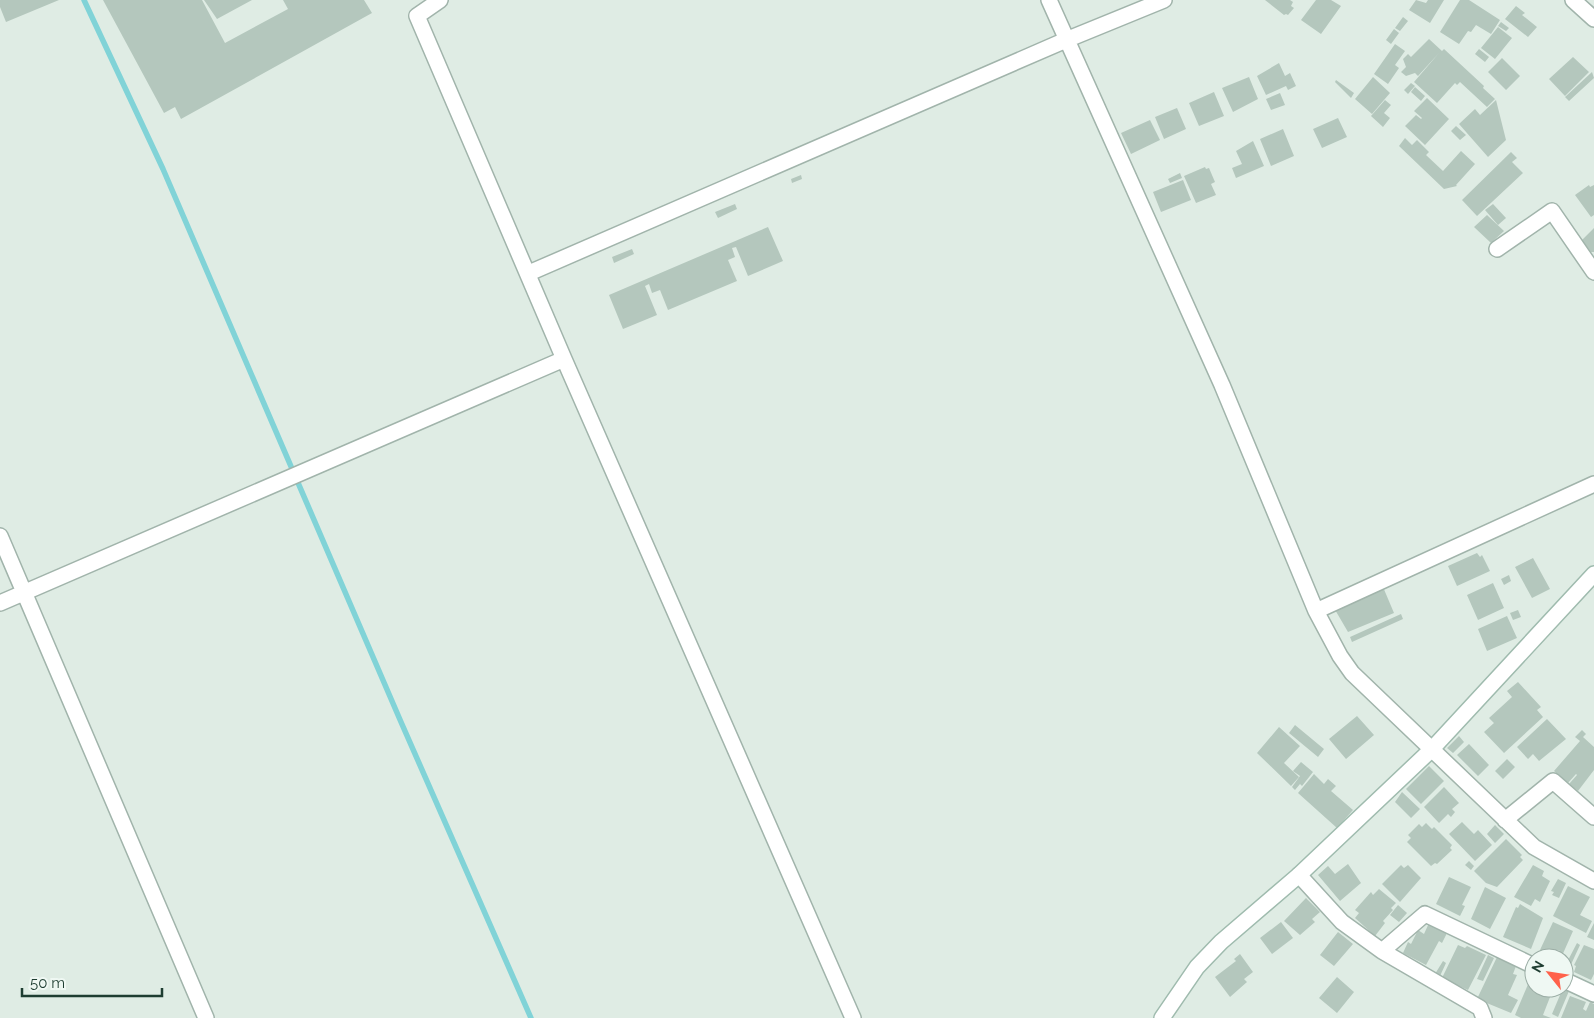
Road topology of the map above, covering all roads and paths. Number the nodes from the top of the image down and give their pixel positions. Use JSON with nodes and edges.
{"nodes":[{"id":1,"x":440,"y":0,"type":"edge"},
{"id":2,"x":1049,"y":0,"type":"edge"},
{"id":3,"x":1164,"y":0,"type":"edge"},
{"id":4,"x":1573,"y":0,"type":"edge"},
{"id":5,"x":1594,"y":19,"type":"edge"},
{"id":6,"x":1066,"y":40,"type":"junction"},
{"id":7,"x":1497,"y":248,"type":"dead end"},
{"id":8,"x":1594,"y":272,"type":"edge"},
{"id":9,"x":529,"y":273,"type":"junction"},
{"id":10,"x":564,"y":359,"type":"junction"},
{"id":11,"x":1594,"y":484,"type":"edge"},
{"id":12,"x":0,"y":536,"type":"edge"},
{"id":13,"x":1594,"y":574,"type":"edge"},
{"id":14,"x":24,"y":592,"type":"junction"},
{"id":15,"x":0,"y":603,"type":"edge"},
{"id":16,"x":1316,"y":611,"type":"junction"},
{"id":17,"x":1432,"y":749,"type":"junction"},
{"id":18,"x":1594,"y":817,"type":"edge"},
{"id":19,"x":1505,"y":820,"type":"junction"},
{"id":20,"x":1299,"y":875,"type":"junction"},
{"id":21,"x":1594,"y":880,"type":"edge"},
{"id":22,"x":1382,"y":951,"type":"junction"},
{"id":23,"x":1524,"y":961,"type":"edge"},
{"id":24,"x":1574,"y":985,"type":"edge"},
{"id":25,"x":1594,"y":994,"type":"edge"},
{"id":26,"x":206,"y":1018,"type":"edge"},
{"id":27,"x":853,"y":1018,"type":"edge"},
{"id":28,"x":1162,"y":1018,"type":"edge"},
{"id":29,"x":1484,"y":1018,"type":"edge"}],
"edges":[{"from":1,"to":9,"type":"street"},
{"from":2,"to":6,"type":"street"},
{"from":3,"to":6,"type":"street"},
{"from":4,"to":5,"type":"street"},
{"from":6,"to":9,"type":"street"},
{"from":6,"to":16,"type":"street"},
{"from":7,"to":8,"type":"street"},
{"from":9,"to":10,"type":"street"},
{"from":10,"to":14,"type":"street"},
{"from":10,"to":27,"type":"street"},
{"from":11,"to":16,"type":"street"},
{"from":12,"to":14,"type":"street"},
{"from":13,"to":17,"type":"street"},
{"from":14,"to":15,"type":"street"},
{"from":14,"to":26,"type":"street"},
{"from":16,"to":17,"type":"street"},
{"from":17,"to":19,"type":"street"},
{"from":17,"to":20,"type":"street"},
{"from":18,"to":19,"type":"street"},
{"from":19,"to":21,"type":"street"},
{"from":20,"to":22,"type":"street"},
{"from":20,"to":28,"type":"street"},
{"from":22,"to":23,"type":"street"},
{"from":22,"to":29,"type":"street"},
{"from":24,"to":25,"type":"street"}]}
